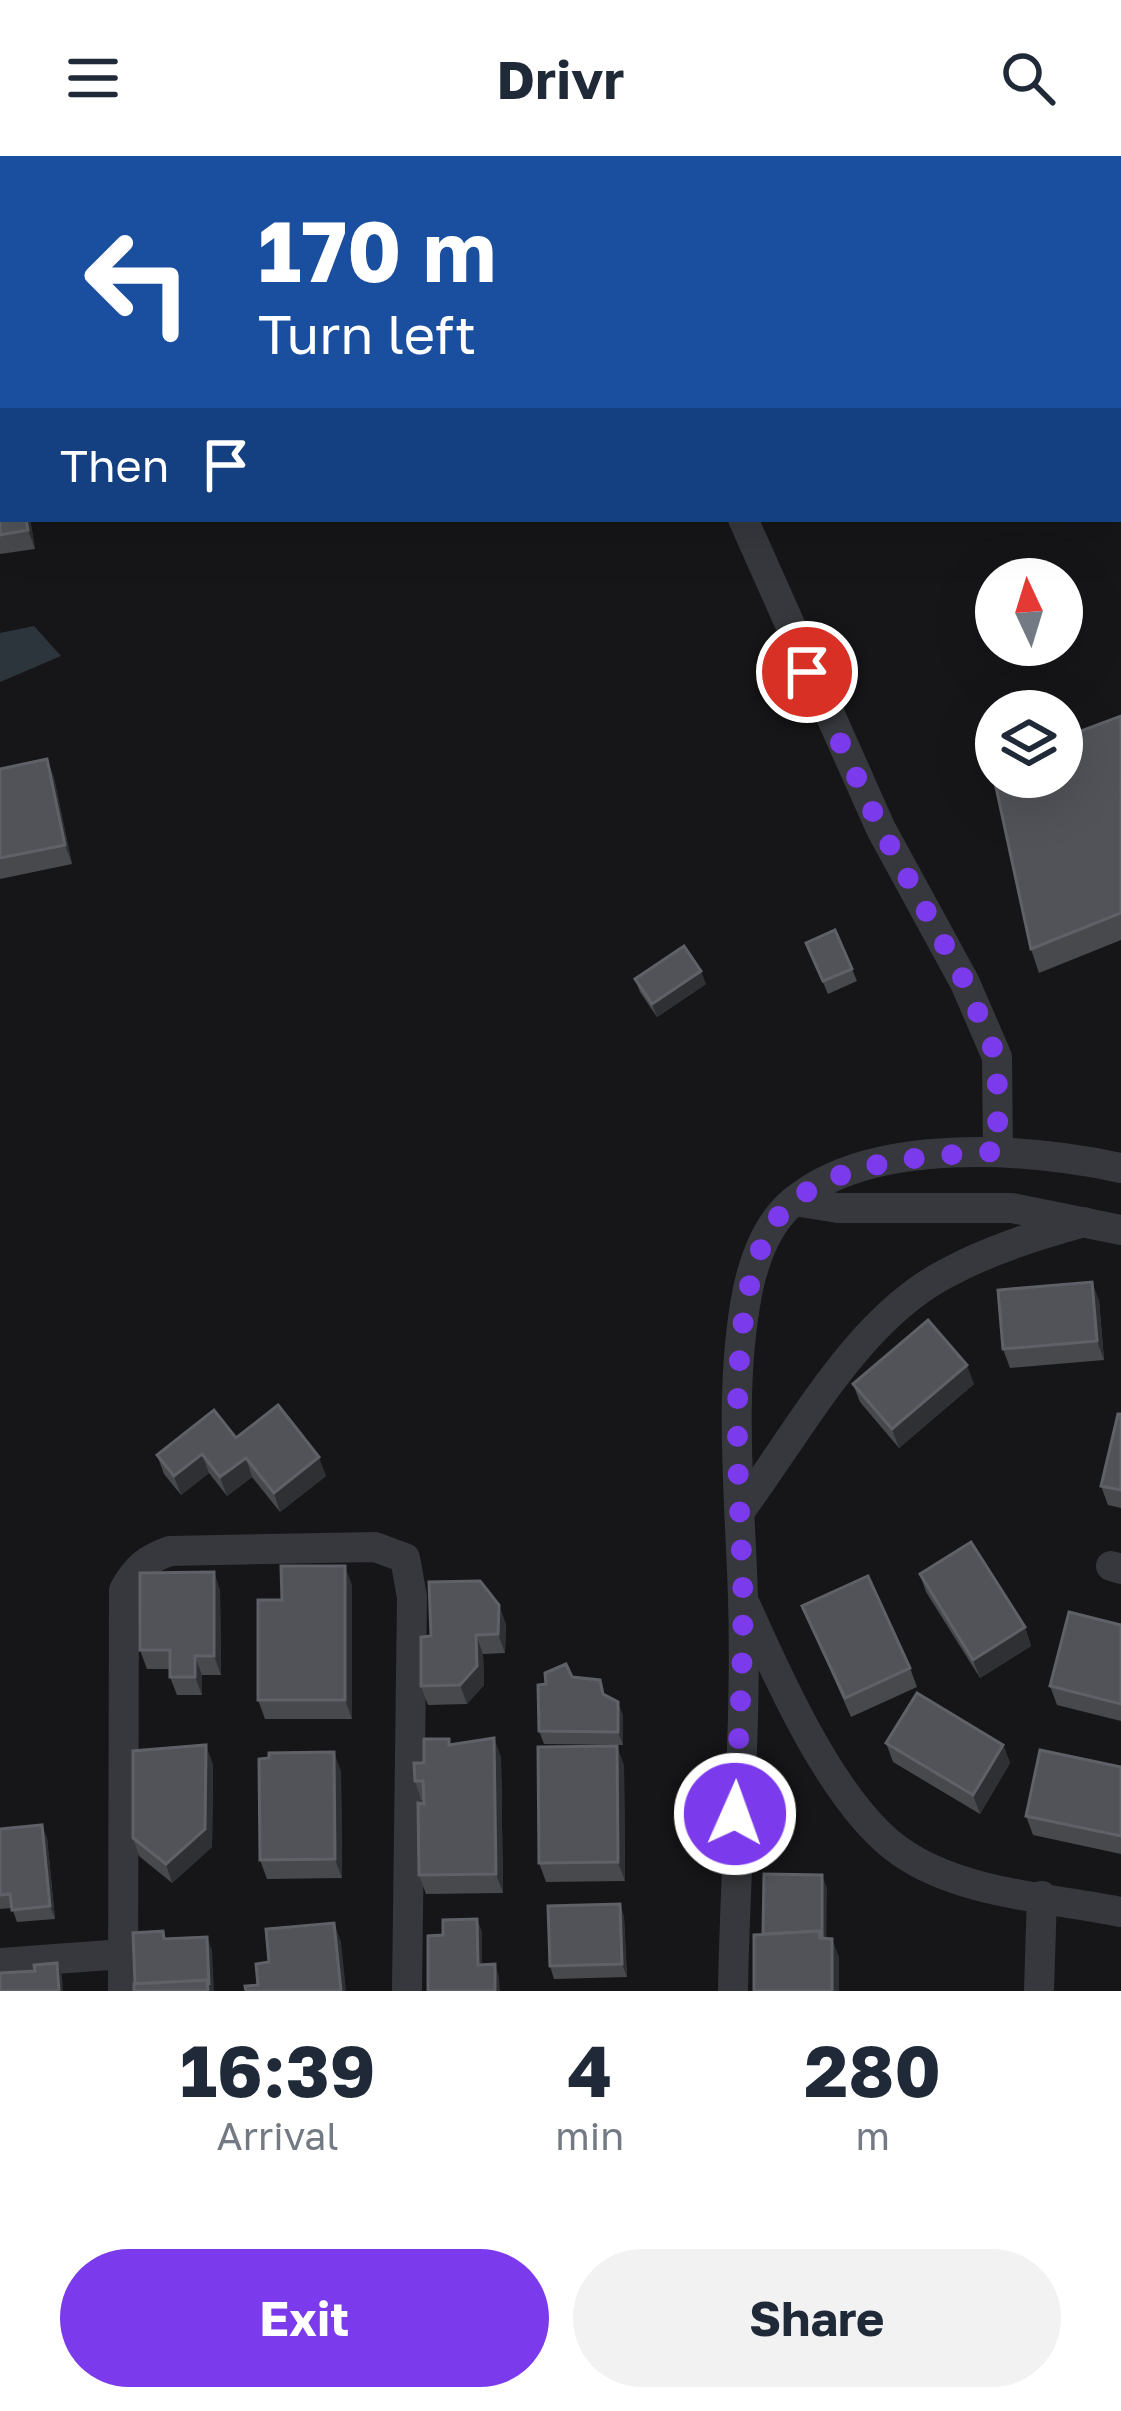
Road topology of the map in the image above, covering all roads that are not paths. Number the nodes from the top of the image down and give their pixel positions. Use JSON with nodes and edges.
{"nodes":[{"id":1,"x":744,"y":522,"type":"edge"},
{"id":2,"x":998,"y":1151,"type":"junction"},
{"id":3,"x":1121,"y":1168,"type":"edge"},
{"id":4,"x":794,"y":1201,"type":"junction"},
{"id":5,"x":1084,"y":1222,"type":"junction"},
{"id":6,"x":1121,"y":1230,"type":"edge"},
{"id":7,"x":740,"y":1511,"type":"junction"},
{"id":8,"x":743,"y":1600,"type":"junction"},
{"id":9,"x":1042,"y":1897,"type":"junction"},
{"id":10,"x":1121,"y":1912,"type":"edge"},
{"id":11,"x":124,"y":1954,"type":"junction"},
{"id":12,"x":0,"y":1964,"type":"edge"},
{"id":13,"x":123,"y":1991,"type":"edge"},
{"id":14,"x":407,"y":1991,"type":"edge"},
{"id":15,"x":733,"y":1991,"type":"edge"},
{"id":16,"x":1039,"y":1991,"type":"edge"}],
"edges":[{"from":1,"to":2,"type":"street"},
{"from":2,"to":3,"type":"street"},
{"from":2,"to":4,"type":"street"},
{"from":4,"to":5,"type":"street"},
{"from":4,"to":7,"type":"street"},
{"from":5,"to":6,"type":"street"},
{"from":5,"to":7,"type":"street"},
{"from":7,"to":8,"type":"street"},
{"from":8,"to":9,"type":"street"},
{"from":8,"to":15,"type":"street"},
{"from":9,"to":10,"type":"street"},
{"from":9,"to":16,"type":"street"},
{"from":11,"to":12,"type":"street"},
{"from":11,"to":13,"type":"street"},
{"from":11,"to":14,"type":"street"}]}
